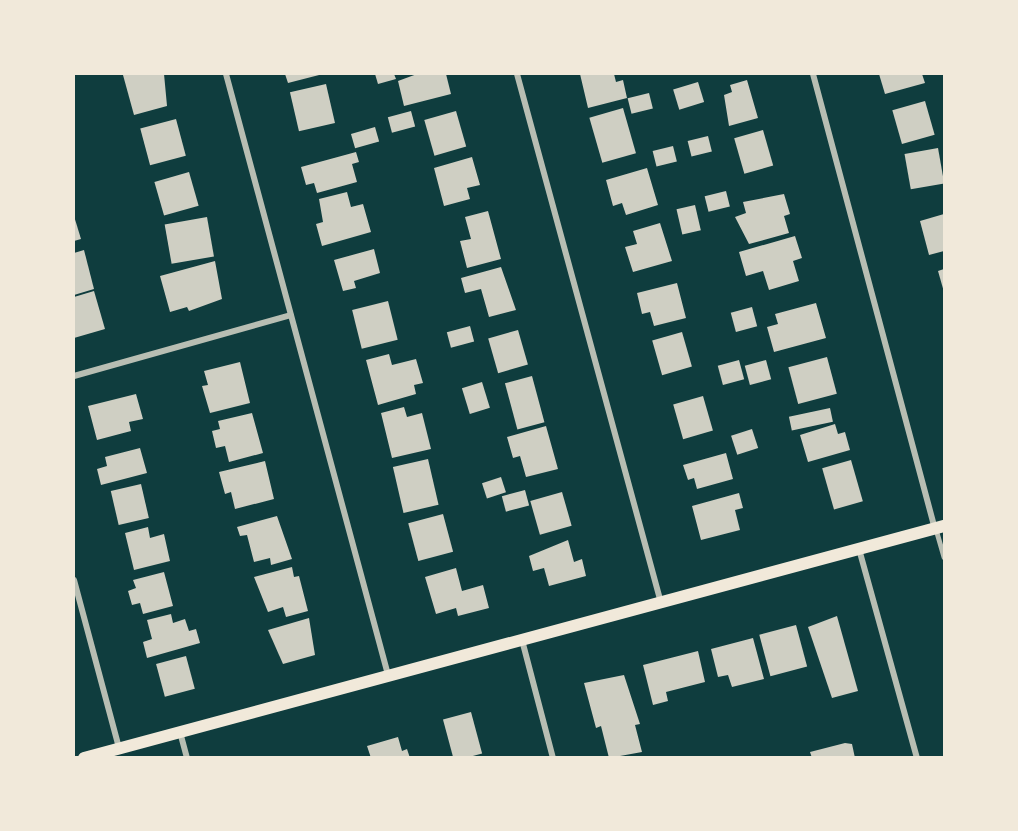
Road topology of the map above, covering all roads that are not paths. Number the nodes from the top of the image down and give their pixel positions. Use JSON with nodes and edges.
{"nodes":[{"id":1,"x":226,"y":74,"type":"edge"},
{"id":2,"x":517,"y":74,"type":"edge"},
{"id":3,"x":813,"y":74,"type":"edge"},
{"id":4,"x":291,"y":315,"type":"junction"},
{"id":5,"x":74,"y":376,"type":"edge"},
{"id":6,"x":940,"y":527,"type":"edge"},
{"id":7,"x":859,"y":549,"type":"junction"},
{"id":8,"x":945,"y":557,"type":"edge"},
{"id":9,"x":74,"y":580,"type":"edge"},
{"id":10,"x":661,"y":603,"type":"junction"},
{"id":11,"x":522,"y":640,"type":"junction"},
{"id":12,"x":387,"y":675,"type":"junction"},
{"id":13,"x":180,"y":731,"type":"junction"},
{"id":14,"x":119,"y":748,"type":"junction"},
{"id":15,"x":84,"y":758,"type":"edge"},
{"id":16,"x":187,"y":758,"type":"edge"},
{"id":17,"x":553,"y":758,"type":"edge"},
{"id":18,"x":917,"y":758,"type":"edge"}],
"edges":[{"from":1,"to":4,"type":"street"},
{"from":2,"to":10,"type":"street"},
{"from":3,"to":6,"type":"street"},
{"from":4,"to":5,"type":"street"},
{"from":4,"to":12,"type":"street"},
{"from":6,"to":7,"type":"main road"},
{"from":6,"to":8,"type":"lane"},
{"from":7,"to":10,"type":"main road"},
{"from":7,"to":18,"type":"street"},
{"from":9,"to":14,"type":"street"},
{"from":10,"to":11,"type":"main road"},
{"from":11,"to":12,"type":"main road"},
{"from":11,"to":17,"type":"street"},
{"from":12,"to":13,"type":"main road"},
{"from":13,"to":14,"type":"main road"},
{"from":13,"to":16,"type":"street"},
{"from":14,"to":15,"type":"main road"}]}
